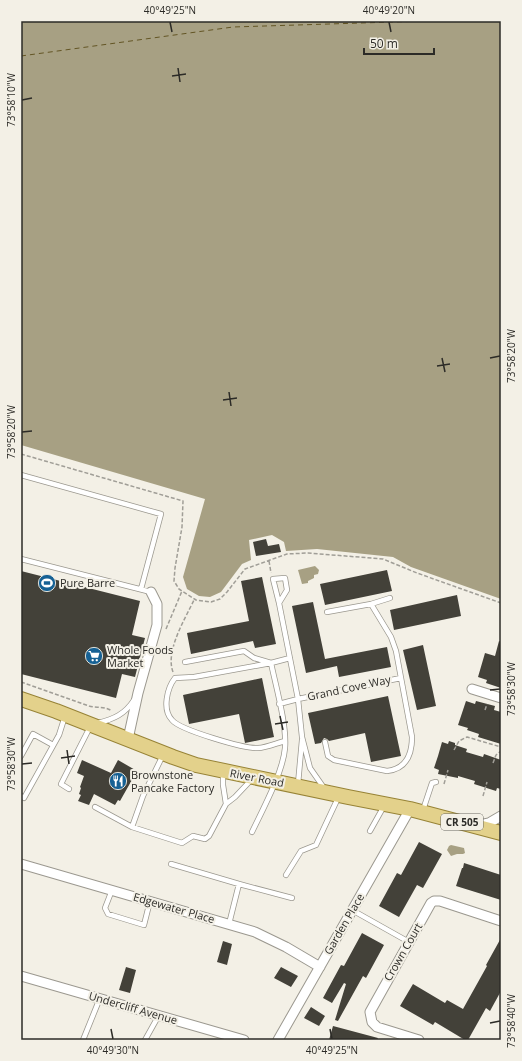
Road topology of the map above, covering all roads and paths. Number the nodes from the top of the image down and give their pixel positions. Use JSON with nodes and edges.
{"nodes":[{"id":1,"x":21,"y":454,"type":"edge"},
{"id":2,"x":21,"y":475,"type":"edge"},
{"id":3,"x":21,"y":558,"type":"edge"},
{"id":4,"x":269,"y":561,"type":"junction"},
{"id":5,"x":273,"y":579,"type":"junction"},
{"id":6,"x":140,"y":589,"type":"junction"},
{"id":7,"x":151,"y":592,"type":"joint"},
{"id":8,"x":390,"y":598,"type":"dead end"},
{"id":9,"x":194,"y":600,"type":"junction"},
{"id":10,"x":279,"y":603,"type":"junction"},
{"id":11,"x":501,"y":603,"type":"edge"},
{"id":12,"x":371,"y":604,"type":"junction"},
{"id":13,"x":327,"y":612,"type":"dead end"},
{"id":14,"x":290,"y":658,"type":"junction"},
{"id":15,"x":185,"y":662,"type":"dead end"},
{"id":16,"x":271,"y":663,"type":"junction"},
{"id":17,"x":175,"y":678,"type":"junction"},
{"id":18,"x":401,"y":678,"type":"junction"},
{"id":19,"x":21,"y":682,"type":"edge"},
{"id":20,"x":472,"y":689,"type":"dead end"},
{"id":21,"x":138,"y":693,"type":"junction"},
{"id":22,"x":501,"y":698,"type":"edge"},
{"id":23,"x":21,"y":699,"type":"edge"},
{"id":24,"x":298,"y":699,"type":"junction"},
{"id":25,"x":279,"y":704,"type":"junction"},
{"id":26,"x":66,"y":715,"type":"junction"},
{"id":27,"x":119,"y":716,"type":"junction"},
{"id":28,"x":91,"y":725,"type":"junction"},
{"id":29,"x":302,"y":737,"type":"junction"},
{"id":30,"x":128,"y":740,"type":"junction"},
{"id":31,"x":285,"y":741,"type":"junction"},
{"id":32,"x":325,"y":742,"type":"dead end"},
{"id":33,"x":53,"y":745,"type":"junction"},
{"id":34,"x":501,"y":747,"type":"edge"},
{"id":35,"x":454,"y":750,"type":"dead end"},
{"id":36,"x":501,"y":751,"type":"edge"},
{"id":37,"x":163,"y":753,"type":"junction"},
{"id":38,"x":21,"y":756,"type":"edge"},
{"id":39,"x":493,"y":763,"type":"dead end"},
{"id":40,"x":448,"y":770,"type":"dead end"},
{"id":41,"x":223,"y":771,"type":"junction"},
{"id":42,"x":253,"y":778,"type":"junction"},
{"id":43,"x":275,"y":782,"type":"junction"},
{"id":44,"x":436,"y":782,"type":"dead end"},
{"id":45,"x":487,"y":782,"type":"dead end"},
{"id":46,"x":444,"y":784,"type":"dead end"},
{"id":47,"x":298,"y":786,"type":"junction"},
{"id":48,"x":69,"y":789,"type":"dead end"},
{"id":49,"x":334,"y":794,"type":"junction"},
{"id":50,"x":21,"y":796,"type":"edge"},
{"id":51,"x":483,"y":796,"type":"dead end"},
{"id":52,"x":226,"y":804,"type":"junction"},
{"id":53,"x":385,"y":804,"type":"junction"},
{"id":54,"x":96,"y":807,"type":"dead end"},
{"id":55,"x":416,"y":810,"type":"junction"},
{"id":56,"x":501,"y":816,"type":"edge"},
{"id":57,"x":476,"y":826,"type":"junction"},
{"id":58,"x":132,"y":827,"type":"junction"},
{"id":59,"x":370,"y":831,"type":"dead end"},
{"id":60,"x":252,"y":832,"type":"dead end"},
{"id":61,"x":501,"y":833,"type":"edge"},
{"id":62,"x":21,"y":864,"type":"edge"},
{"id":63,"x":170,"y":864,"type":"dead end"},
{"id":64,"x":286,"y":875,"type":"dead end"},
{"id":65,"x":239,"y":884,"type":"junction"},
{"id":66,"x":112,"y":890,"type":"junction"},
{"id":67,"x":292,"y":898,"type":"dead end"},
{"id":68,"x":150,"y":901,"type":"junction"},
{"id":69,"x":352,"y":910,"type":"junction"},
{"id":70,"x":501,"y":921,"type":"edge"},
{"id":71,"x":229,"y":924,"type":"junction"},
{"id":72,"x":409,"y":942,"type":"junction"},
{"id":73,"x":320,"y":967,"type":"junction"},
{"id":74,"x":21,"y":976,"type":"edge"},
{"id":75,"x":100,"y":998,"type":"junction"},
{"id":76,"x":159,"y":1015,"type":"junction"},
{"id":77,"x":83,"y":1040,"type":"edge"},
{"id":78,"x":145,"y":1040,"type":"edge"},
{"id":79,"x":244,"y":1040,"type":"edge"},
{"id":80,"x":278,"y":1040,"type":"edge"},
{"id":81,"x":419,"y":1040,"type":"edge"}],
"edges":[{"from":1,"to":9,"type":"path"},
{"from":2,"to":6,"type":"lane"},
{"from":3,"to":6,"type":"lane"},
{"from":4,"to":5,"type":"path"},
{"from":4,"to":9,"type":"path"},
{"from":4,"to":11,"type":"path"},
{"from":5,"to":10,"type":"lane","name":"Grand Cove Way"},
{"from":5,"to":10,"type":"lane"},
{"from":6,"to":7,"type":"lane"},
{"from":7,"to":21,"type":"street"},
{"from":8,"to":12,"type":"lane"},
{"from":9,"to":17,"type":"path"},
{"from":10,"to":14,"type":"lane","name":"Grand Cove Way"},
{"from":12,"to":13,"type":"lane"},
{"from":12,"to":18,"type":"lane"},
{"from":14,"to":16,"type":"lane"},
{"from":14,"to":24,"type":"lane","name":"Grand Cove Way"},
{"from":15,"to":16,"type":"lane"},
{"from":16,"to":17,"type":"lane"},
{"from":16,"to":25,"type":"lane"},
{"from":17,"to":31,"type":"lane"},
{"from":18,"to":24,"type":"lane","name":"Grand Cove Way"},
{"from":18,"to":32,"type":"lane"},
{"from":19,"to":27,"type":"path"},
{"from":20,"to":22,"type":"street"},
{"from":21,"to":27,"type":"lane"},
{"from":21,"to":30,"type":"street"},
{"from":23,"to":26,"type":"main road","name":"River Road","number":"CR 505"},
{"from":24,"to":25,"type":"lane"},
{"from":24,"to":29,"type":"lane","name":"Grand Cove Way"},
{"from":25,"to":31,"type":"lane"},
{"from":26,"to":28,"type":"main road","name":"River Road","number":"CR 505"},
{"from":26,"to":33,"type":"lane"},
{"from":27,"to":28,"type":"lane"},
{"from":28,"to":30,"type":"main road","name":"River Road","number":"CR 505"},
{"from":28,"to":48,"type":"lane"},
{"from":29,"to":47,"type":"lane","name":"Grand Cove Way"},
{"from":29,"to":49,"type":"lane","name":"Grand Cove Way"},
{"from":30,"to":37,"type":"main road","name":"River Road","number":"CR 505"},
{"from":31,"to":43,"type":"lane"},
{"from":33,"to":38,"type":"lane"},
{"from":33,"to":50,"type":"lane"},
{"from":34,"to":35,"type":"path"},
{"from":36,"to":39,"type":"path"},
{"from":37,"to":41,"type":"main road","name":"River Road","number":"CR 505"},
{"from":37,"to":58,"type":"lane"},
{"from":40,"to":46,"type":"path"},
{"from":41,"to":42,"type":"main road","name":"River Road","number":"CR 505"},
{"from":41,"to":52,"type":"lane"},
{"from":42,"to":43,"type":"main road","name":"River Road","number":"CR 505"},
{"from":42,"to":52,"type":"lane"},
{"from":43,"to":47,"type":"main road","name":"River Road","number":"CR 505"},
{"from":43,"to":60,"type":"lane"},
{"from":44,"to":55,"type":"lane"},
{"from":45,"to":51,"type":"path"},
{"from":47,"to":49,"type":"main road","name":"River Road","number":"CR 505"},
{"from":49,"to":53,"type":"main road","name":"River Road","number":"CR 505"},
{"from":49,"to":64,"type":"lane"},
{"from":52,"to":58,"type":"lane"},
{"from":53,"to":55,"type":"main road","name":"River Road","number":"CR 505"},
{"from":53,"to":59,"type":"lane"},
{"from":54,"to":58,"type":"lane"},
{"from":55,"to":57,"type":"main road","name":"River Road","number":"CR 505"},
{"from":55,"to":69,"type":"street","name":"Garden Place"},
{"from":56,"to":57,"type":"street"},
{"from":57,"to":61,"type":"main road","name":"River Road","number":"CR 505"},
{"from":62,"to":66,"type":"street","name":"Edgewater Place"},
{"from":63,"to":65,"type":"lane"},
{"from":65,"to":67,"type":"lane"},
{"from":65,"to":71,"type":"lane"},
{"from":66,"to":68,"type":"street","name":"Edgewater Place"},
{"from":66,"to":68,"type":"lane"},
{"from":68,"to":71,"type":"street","name":"Edgewater Place"},
{"from":69,"to":72,"type":"lane"},
{"from":69,"to":73,"type":"street","name":"Garden Place"},
{"from":70,"to":72,"type":"street","name":"Crown Court"},
{"from":71,"to":73,"type":"street","name":"Edgewater Place"},
{"from":72,"to":81,"type":"street","name":"Crown Court"},
{"from":73,"to":80,"type":"street","name":"Garden Place"},
{"from":74,"to":75,"type":"street","name":"Undercliff Avenue"},
{"from":75,"to":76,"type":"street","name":"Undercliff Avenue"},
{"from":75,"to":77,"type":"lane"},
{"from":76,"to":78,"type":"lane"},
{"from":76,"to":79,"type":"street","name":"Undercliff Avenue"}]}
